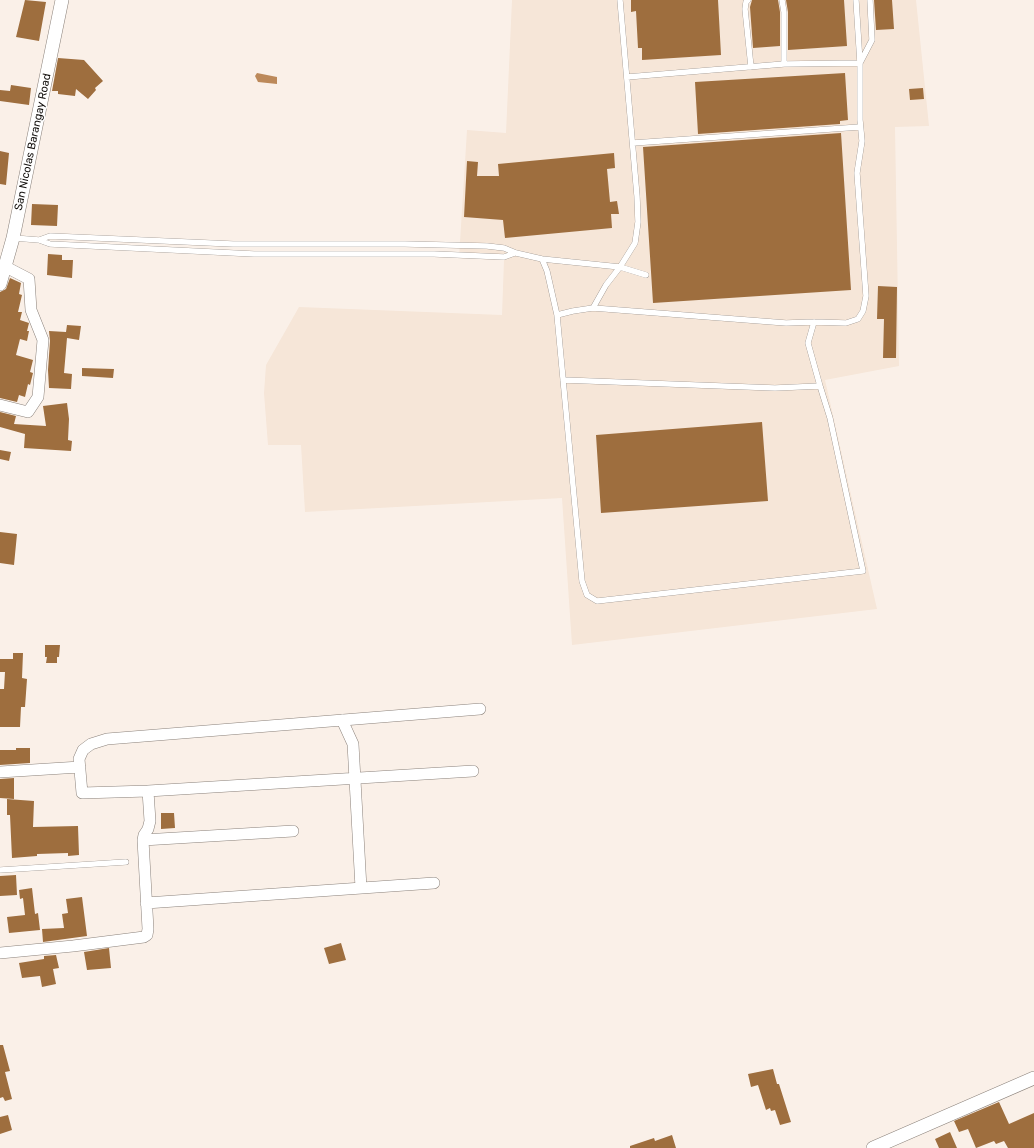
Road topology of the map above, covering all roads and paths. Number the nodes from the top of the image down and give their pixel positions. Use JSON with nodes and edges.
{"nodes":[{"id":1,"x":62,"y":0,"type":"edge"},
{"id":2,"x":620,"y":0,"type":"edge"},
{"id":3,"x":748,"y":0,"type":"edge"},
{"id":4,"x":782,"y":0,"type":"edge"},
{"id":5,"x":856,"y":0,"type":"edge"},
{"id":6,"x":870,"y":0,"type":"edge"},
{"id":7,"x":860,"y":63,"type":"junction"},
{"id":8,"x":784,"y":64,"type":"junction"},
{"id":9,"x":751,"y":67,"type":"junction"},
{"id":10,"x":627,"y":77,"type":"junction"},
{"id":11,"x":860,"y":127,"type":"junction"},
{"id":12,"x":633,"y":143,"type":"junction"},
{"id":13,"x":13,"y":238,"type":"junction"},
{"id":14,"x":39,"y":240,"type":"junction"},
{"id":15,"x":254,"y":243,"type":"junction"},
{"id":16,"x":233,"y":244,"type":"junction"},
{"id":17,"x":233,"y":253,"type":"junction"},
{"id":18,"x":516,"y":253,"type":"junction"},
{"id":19,"x":254,"y":254,"type":"junction"},
{"id":20,"x":542,"y":259,"type":"junction"},
{"id":21,"x":4,"y":266,"type":"junction"},
{"id":22,"x":620,"y":267,"type":"junction"},
{"id":23,"x":646,"y":275,"type":"dead end"},
{"id":24,"x":0,"y":284,"type":"edge"},
{"id":25,"x":593,"y":308,"type":"junction"},
{"id":26,"x":557,"y":314,"type":"junction"},
{"id":27,"x":814,"y":322,"type":"junction"},
{"id":28,"x":563,"y":380,"type":"junction"},
{"id":29,"x":820,"y":386,"type":"junction"},
{"id":30,"x":0,"y":405,"type":"edge"},
{"id":31,"x":480,"y":710,"type":"dead end"},
{"id":32,"x":342,"y":720,"type":"junction"},
{"id":33,"x":80,"y":767,"type":"junction"},
{"id":34,"x":473,"y":771,"type":"dead end"},
{"id":35,"x":0,"y":772,"type":"edge"},
{"id":36,"x":355,"y":778,"type":"junction"},
{"id":37,"x":148,"y":791,"type":"junction"},
{"id":38,"x":294,"y":831,"type":"dead end"},
{"id":39,"x":142,"y":840,"type":"junction"},
{"id":40,"x":126,"y":862,"type":"dead end"},
{"id":41,"x":0,"y":870,"type":"edge"},
{"id":42,"x":434,"y":883,"type":"dead end"},
{"id":43,"x":361,"y":888,"type":"junction"},
{"id":44,"x":146,"y":903,"type":"junction"},
{"id":45,"x":0,"y":954,"type":"edge"},
{"id":46,"x":1034,"y":1078,"type":"edge"},
{"id":47,"x":873,"y":1148,"type":"edge"}],
"edges":[{"from":1,"to":13,"type":"street","name":"San Nicolas Barangay Road"},
{"from":2,"to":10,"type":"lane"},
{"from":3,"to":9,"type":"lane"},
{"from":4,"to":8,"type":"lane"},
{"from":5,"to":7,"type":"lane"},
{"from":6,"to":7,"type":"lane"},
{"from":7,"to":8,"type":"lane"},
{"from":7,"to":11,"type":"lane"},
{"from":8,"to":9,"type":"lane"},
{"from":9,"to":10,"type":"lane"},
{"from":10,"to":12,"type":"lane"},
{"from":11,"to":12,"type":"lane"},
{"from":11,"to":27,"type":"lane"},
{"from":12,"to":22,"type":"lane"},
{"from":13,"to":14,"type":"lane"},
{"from":13,"to":21,"type":"street","name":"San Nicolas Barangay Road"},
{"from":14,"to":16,"type":"lane"},
{"from":14,"to":17,"type":"lane"},
{"from":15,"to":16,"type":"lane"},
{"from":15,"to":18,"type":"lane"},
{"from":15,"to":19,"type":"lane"},
{"from":16,"to":17,"type":"lane"},
{"from":17,"to":19,"type":"lane"},
{"from":18,"to":19,"type":"lane"},
{"from":18,"to":20,"type":"lane"},
{"from":20,"to":22,"type":"lane"},
{"from":20,"to":26,"type":"lane"},
{"from":21,"to":24,"type":"street","name":"San Nicolas Barangay Road"},
{"from":21,"to":30,"type":"street"},
{"from":22,"to":23,"type":"lane"},
{"from":22,"to":25,"type":"lane"},
{"from":25,"to":26,"type":"lane"},
{"from":25,"to":27,"type":"lane"},
{"from":26,"to":28,"type":"lane"},
{"from":27,"to":29,"type":"lane"},
{"from":28,"to":29,"type":"lane"},
{"from":28,"to":29,"type":"lane"},
{"from":31,"to":32,"type":"street"},
{"from":32,"to":33,"type":"street"},
{"from":32,"to":36,"type":"street"},
{"from":33,"to":35,"type":"street"},
{"from":33,"to":37,"type":"street"},
{"from":34,"to":36,"type":"street"},
{"from":36,"to":37,"type":"street"},
{"from":36,"to":43,"type":"street"},
{"from":37,"to":39,"type":"street"},
{"from":38,"to":39,"type":"street"},
{"from":39,"to":44,"type":"street"},
{"from":40,"to":41,"type":"lane"},
{"from":42,"to":43,"type":"street"},
{"from":43,"to":44,"type":"street"},
{"from":44,"to":45,"type":"street"},
{"from":46,"to":47,"type":"street"}]}
